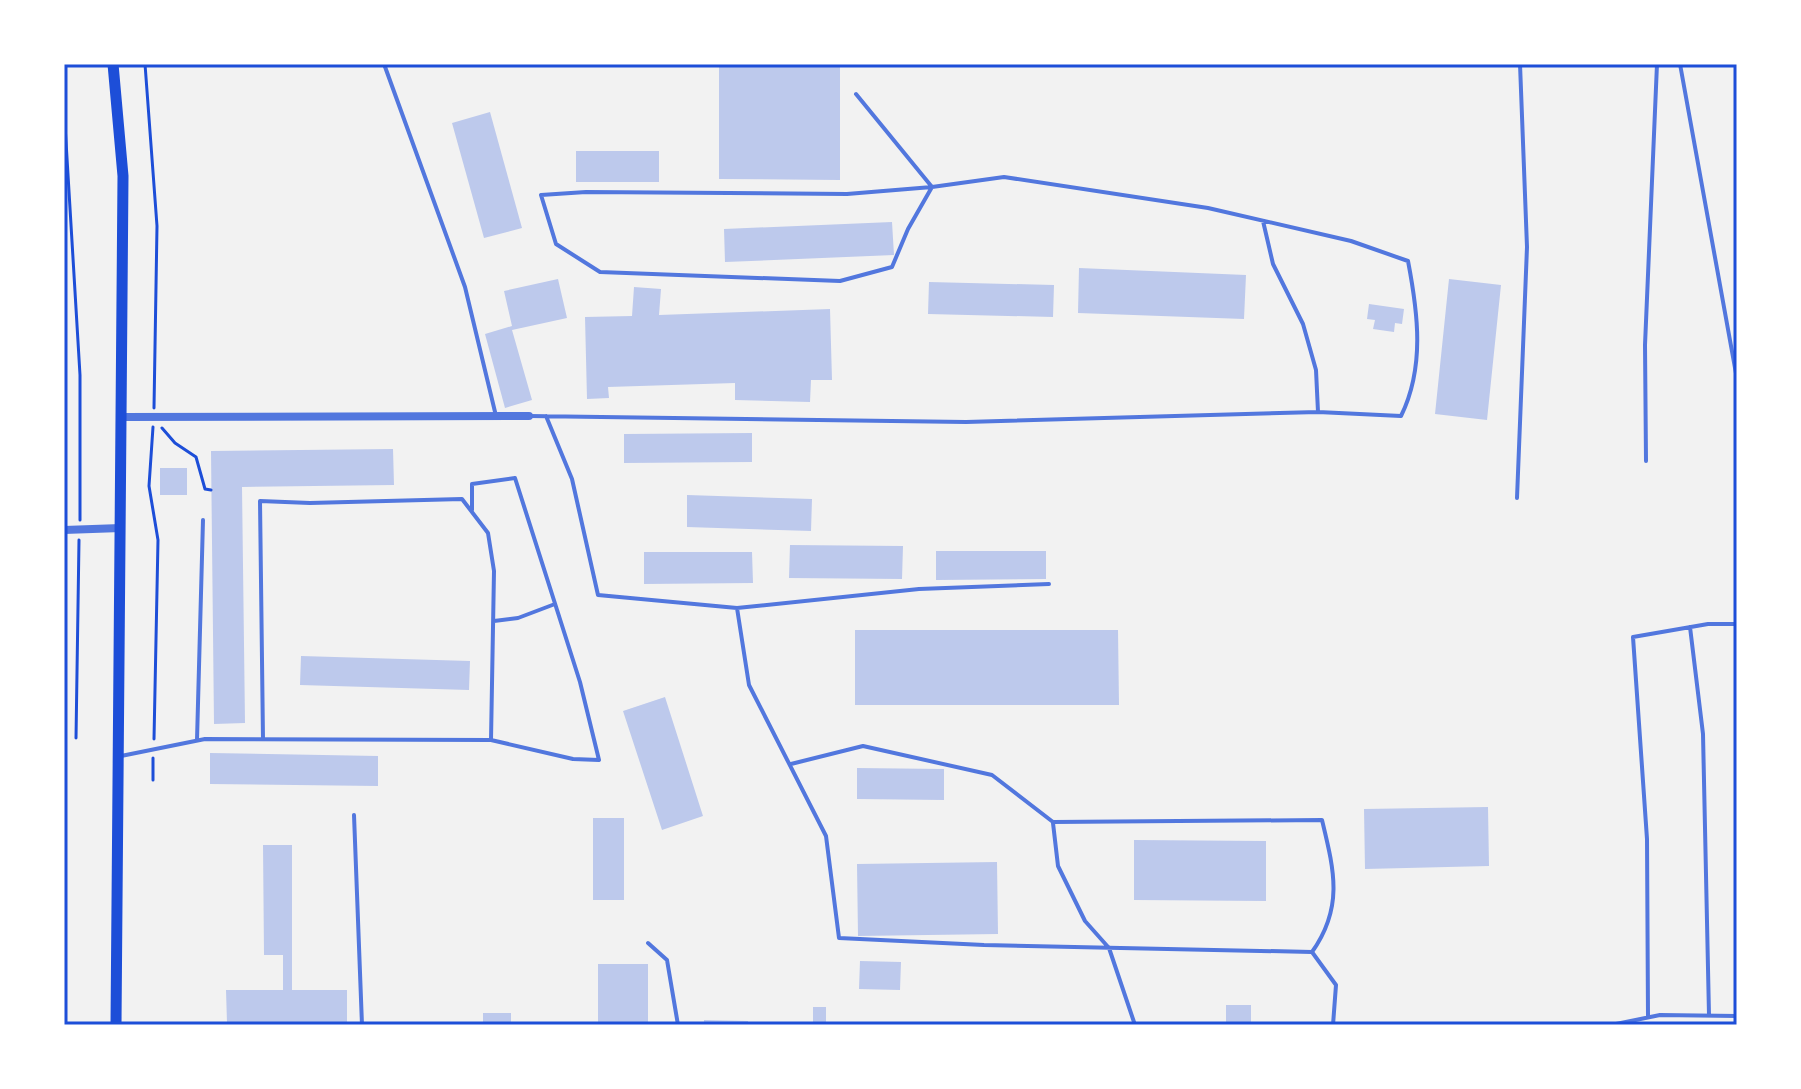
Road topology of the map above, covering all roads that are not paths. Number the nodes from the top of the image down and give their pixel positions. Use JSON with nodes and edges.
{"nodes":[{"id":1,"x":113,"y":64,"type":"edge"},
{"id":2,"x":384,"y":64,"type":"edge"},
{"id":3,"x":1520,"y":64,"type":"edge"},
{"id":4,"x":1657,"y":64,"type":"edge"},
{"id":5,"x":1680,"y":64,"type":"edge"},
{"id":6,"x":856,"y":94,"type":"dead end"},
{"id":7,"x":932,"y":187,"type":"junction"},
{"id":8,"x":1263,"y":221,"type":"junction"},
{"id":9,"x":1737,"y":379,"type":"edge"},
{"id":10,"x":1318,"y":412,"type":"junction"},
{"id":11,"x":529,"y":416,"type":"joint"},
{"id":12,"x":546,"y":416,"type":"junction"},
{"id":13,"x":121,"y":417,"type":"junction"},
{"id":14,"x":496,"y":417,"type":"junction"},
{"id":15,"x":1646,"y":461,"type":"dead end"},
{"id":16,"x":1517,"y":498,"type":"dead end"},
{"id":17,"x":472,"y":512,"type":"junction"},
{"id":18,"x":203,"y":520,"type":"dead end"},
{"id":19,"x":121,"y":528,"type":"junction"},
{"id":20,"x":64,"y":530,"type":"edge"},
{"id":21,"x":1049,"y":584,"type":"dead end"},
{"id":22,"x":555,"y":604,"type":"junction"},
{"id":23,"x":737,"y":608,"type":"junction"},
{"id":24,"x":494,"y":621,"type":"junction"},
{"id":25,"x":1737,"y":624,"type":"edge"},
{"id":26,"x":1690,"y":627,"type":"junction"},
{"id":27,"x":263,"y":739,"type":"junction"},
{"id":28,"x":197,"y":740,"type":"junction"},
{"id":29,"x":491,"y":740,"type":"junction"},
{"id":30,"x":119,"y":756,"type":"junction"},
{"id":31,"x":791,"y":764,"type":"junction"},
{"id":32,"x":354,"y":815,"type":"dead end"},
{"id":33,"x":1053,"y":822,"type":"junction"},
{"id":34,"x":648,"y":943,"type":"dead end"},
{"id":35,"x":1109,"y":948,"type":"junction"},
{"id":36,"x":1312,"y":952,"type":"junction"},
{"id":37,"x":1709,"y":1015,"type":"junction"},
{"id":38,"x":1737,"y":1016,"type":"edge"},
{"id":39,"x":1648,"y":1017,"type":"junction"},
{"id":40,"x":116,"y":1025,"type":"edge"},
{"id":41,"x":362,"y":1025,"type":"edge"},
{"id":42,"x":678,"y":1025,"type":"edge"},
{"id":43,"x":1135,"y":1025,"type":"edge"},
{"id":44,"x":1333,"y":1025,"type":"edge"},
{"id":45,"x":1611,"y":1025,"type":"edge"}],
"edges":[{"from":1,"to":13,"type":"main road"},
{"from":2,"to":14,"type":"lane"},
{"from":3,"to":16,"type":"lane"},
{"from":4,"to":15,"type":"lane"},
{"from":5,"to":9,"type":"lane"},
{"from":6,"to":7,"type":"lane"},
{"from":7,"to":7,"type":"lane"},
{"from":7,"to":8,"type":"lane"},
{"from":8,"to":10,"type":"lane"},
{"from":8,"to":10,"type":"lane"},
{"from":10,"to":12,"type":"lane"},
{"from":11,"to":12,"type":"lane"},
{"from":11,"to":14,"type":"street"},
{"from":12,"to":23,"type":"lane"},
{"from":13,"to":14,"type":"street"},
{"from":13,"to":19,"type":"main road"},
{"from":17,"to":22,"type":"lane"},
{"from":17,"to":24,"type":"lane"},
{"from":17,"to":27,"type":"lane"},
{"from":18,"to":28,"type":"lane"},
{"from":19,"to":20,"type":"street"},
{"from":19,"to":30,"type":"main road"},
{"from":21,"to":23,"type":"lane"},
{"from":22,"to":24,"type":"lane"},
{"from":22,"to":29,"type":"lane"},
{"from":23,"to":31,"type":"lane"},
{"from":24,"to":29,"type":"lane"},
{"from":25,"to":26,"type":"lane"},
{"from":26,"to":37,"type":"lane"},
{"from":26,"to":39,"type":"lane"},
{"from":27,"to":28,"type":"lane"},
{"from":27,"to":29,"type":"lane"},
{"from":28,"to":30,"type":"lane"},
{"from":30,"to":40,"type":"main road"},
{"from":31,"to":33,"type":"lane"},
{"from":31,"to":35,"type":"lane"},
{"from":32,"to":41,"type":"lane"},
{"from":33,"to":35,"type":"lane"},
{"from":33,"to":36,"type":"lane"},
{"from":34,"to":42,"type":"lane"},
{"from":35,"to":36,"type":"lane"},
{"from":35,"to":43,"type":"lane"},
{"from":36,"to":44,"type":"lane"},
{"from":37,"to":38,"type":"lane"},
{"from":37,"to":39,"type":"lane"},
{"from":39,"to":45,"type":"lane"}]}
